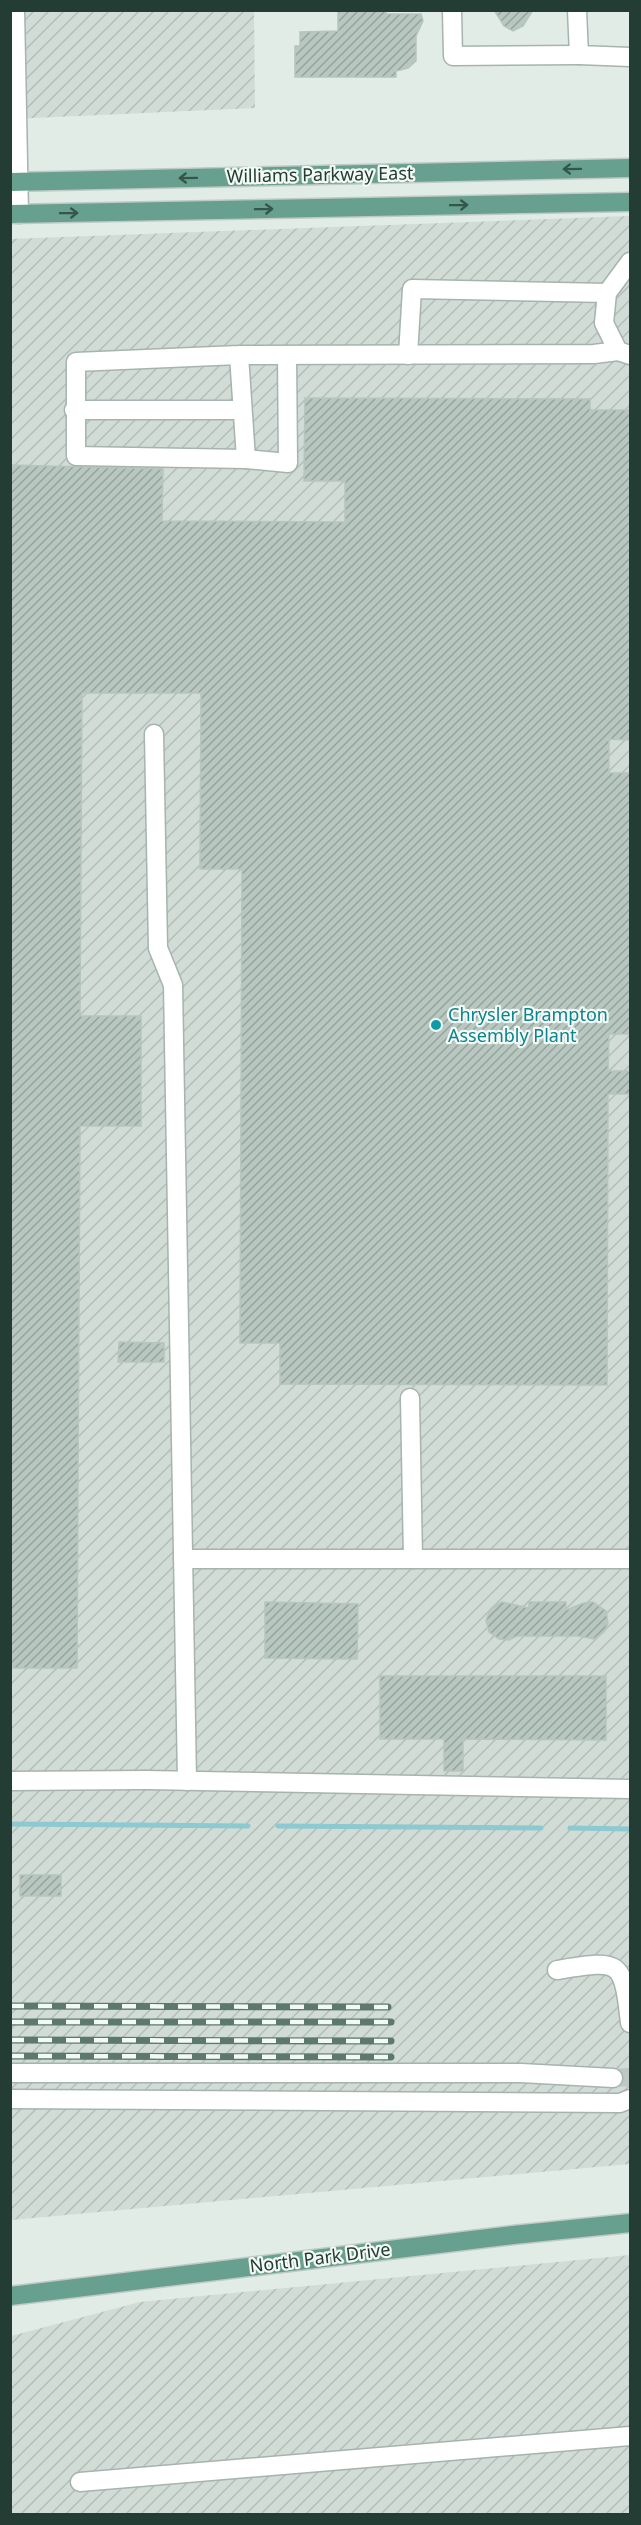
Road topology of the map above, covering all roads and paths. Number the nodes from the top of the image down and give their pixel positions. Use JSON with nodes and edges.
{"nodes":[{"id":1,"x":15,"y":10,"type":"edge"},
{"id":2,"x":452,"y":10,"type":"edge"},
{"id":3,"x":578,"y":10,"type":"edge"},
{"id":4,"x":579,"y":55,"type":"junction"},
{"id":5,"x":630,"y":57,"type":"edge"},
{"id":6,"x":630,"y":168,"type":"edge"},
{"id":7,"x":14,"y":182,"type":"edge"},
{"id":8,"x":630,"y":201,"type":"edge"},
{"id":9,"x":15,"y":214,"type":"edge"},
{"id":10,"x":630,"y":262,"type":"edge"},
{"id":11,"x":607,"y":293,"type":"junction"},
{"id":12,"x":624,"y":353,"type":"edge"},
{"id":13,"x":239,"y":355,"type":"junction"},
{"id":14,"x":287,"y":355,"type":"junction"},
{"id":15,"x":408,"y":355,"type":"junction"},
{"id":16,"x":74,"y":410,"type":"junction"},
{"id":17,"x":242,"y":410,"type":"junction"},
{"id":18,"x":246,"y":459,"type":"junction"},
{"id":19,"x":154,"y":734,"type":"dead end"},
{"id":20,"x":410,"y":1398,"type":"dead end"},
{"id":21,"x":183,"y":1559,"type":"junction"},
{"id":22,"x":413,"y":1559,"type":"junction"},
{"id":23,"x":630,"y":1559,"type":"edge"},
{"id":24,"x":10,"y":1781,"type":"edge"},
{"id":25,"x":187,"y":1781,"type":"junction"},
{"id":26,"x":630,"y":1789,"type":"edge"},
{"id":27,"x":557,"y":1970,"type":"dead end"},
{"id":28,"x":630,"y":2024,"type":"edge"},
{"id":29,"x":10,"y":2073,"type":"edge"},
{"id":30,"x":613,"y":2078,"type":"tunnel mouth"},
{"id":31,"x":10,"y":2099,"type":"edge"},
{"id":32,"x":630,"y":2099,"type":"edge"},
{"id":33,"x":630,"y":2223,"type":"edge"},
{"id":34,"x":10,"y":2296,"type":"edge"},
{"id":35,"x":630,"y":2436,"type":"edge"},
{"id":36,"x":80,"y":2482,"type":"dead end"}],
"edges":[{"from":1,"to":7,"type":"lane"},
{"from":2,"to":4,"type":"lane"},
{"from":3,"to":4,"type":"lane"},
{"from":4,"to":5,"type":"lane"},
{"from":6,"to":7,"type":"main road","name":"Williams Parkway East","one_way":true},
{"from":7,"to":9,"type":"lane"},
{"from":9,"to":8,"type":"main road","name":"Williams Parkway East","one_way":true},
{"from":10,"to":11,"type":"lane"},
{"from":11,"to":12,"type":"lane"},
{"from":11,"to":15,"type":"lane"},
{"from":12,"to":15,"type":"lane"},
{"from":13,"to":14,"type":"lane"},
{"from":13,"to":16,"type":"lane"},
{"from":13,"to":17,"type":"lane"},
{"from":14,"to":15,"type":"lane"},
{"from":14,"to":18,"type":"lane"},
{"from":16,"to":17,"type":"lane"},
{"from":16,"to":18,"type":"lane"},
{"from":17,"to":18,"type":"lane"},
{"from":19,"to":21,"type":"lane"},
{"from":20,"to":22,"type":"lane"},
{"from":21,"to":22,"type":"lane"},
{"from":21,"to":25,"type":"lane"},
{"from":22,"to":23,"type":"lane"},
{"from":24,"to":25,"type":"lane","bridge":true},
{"from":25,"to":26,"type":"lane"},
{"from":27,"to":28,"type":"lane"},
{"from":29,"to":30,"type":"lane"},
{"from":31,"to":32,"type":"lane"},
{"from":33,"to":34,"type":"main road","name":"North Park Drive"},
{"from":35,"to":36,"type":"lane"}]}
